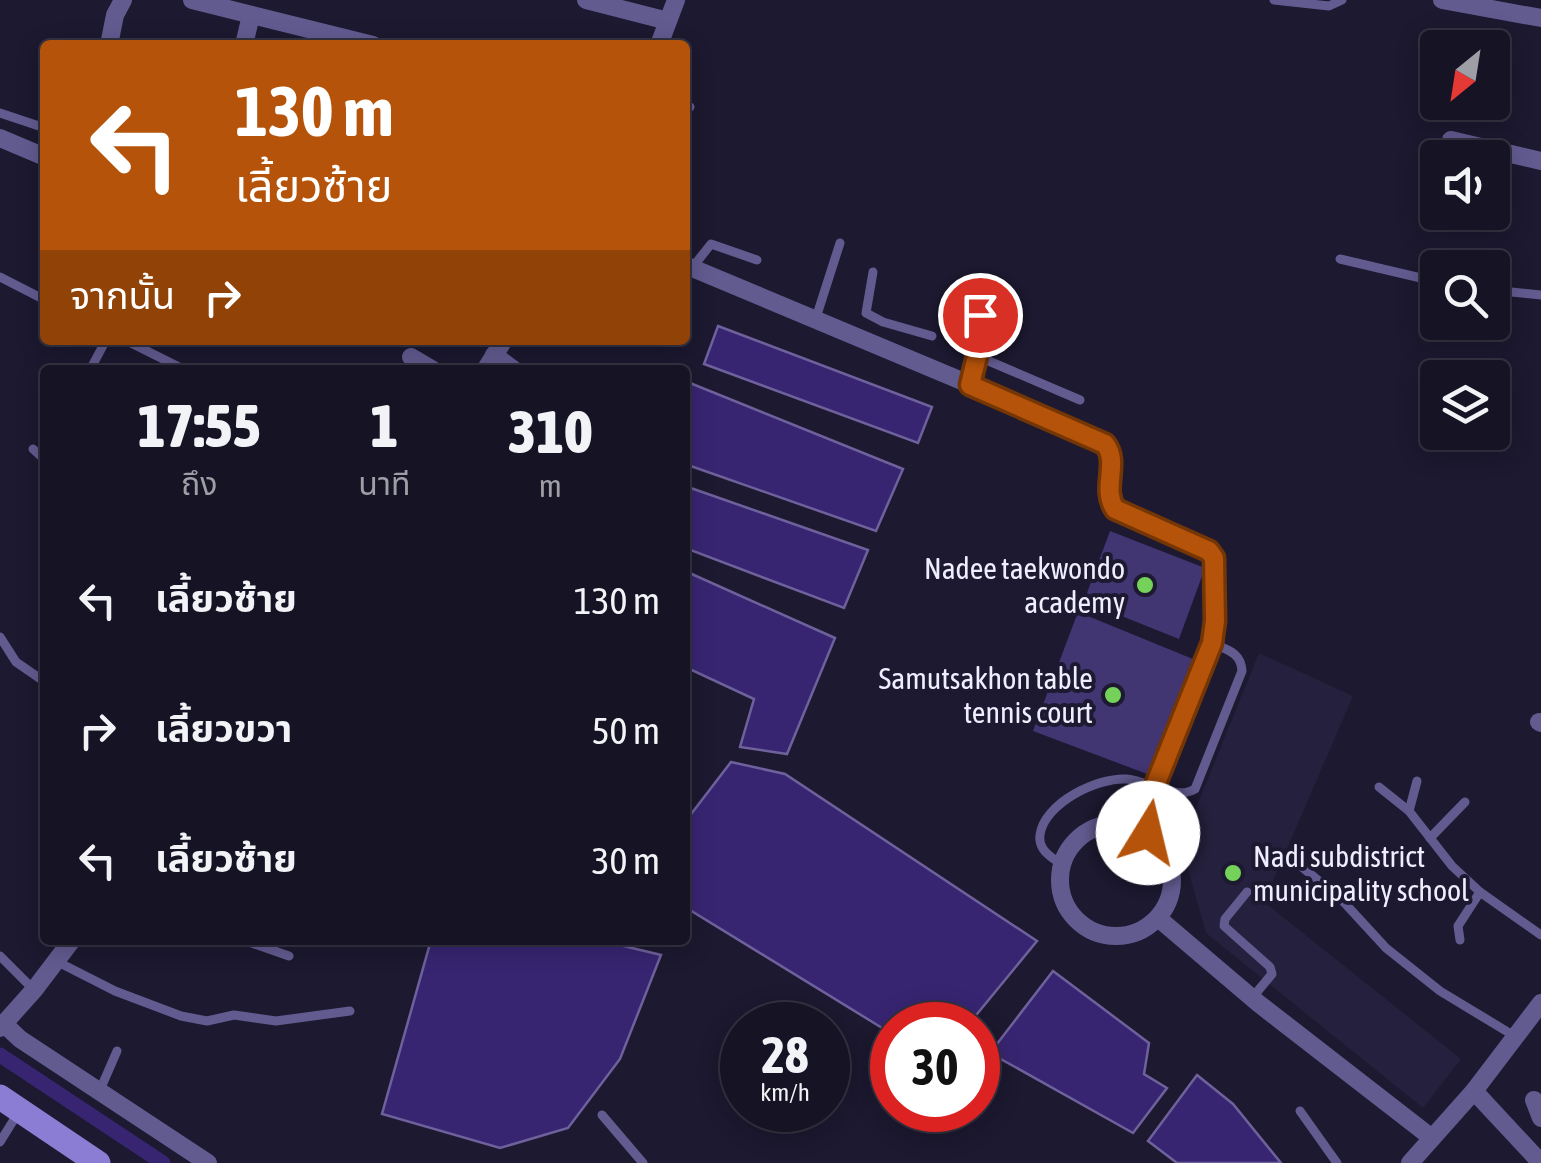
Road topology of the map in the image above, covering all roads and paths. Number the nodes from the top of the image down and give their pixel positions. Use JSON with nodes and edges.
{"nodes":[{"id":1,"x":123,"y":0,"type":"edge"},
{"id":2,"x":192,"y":0,"type":"edge"},
{"id":3,"x":586,"y":0,"type":"edge"},
{"id":4,"x":676,"y":0,"type":"edge"},
{"id":5,"x":1274,"y":0,"type":"edge"},
{"id":6,"x":1342,"y":0,"type":"edge"},
{"id":7,"x":1442,"y":0,"type":"edge"},
{"id":8,"x":251,"y":15,"type":"junction"},
{"id":9,"x":656,"y":18,"type":"junction"},
{"id":10,"x":1541,"y":18,"type":"edge"},
{"id":11,"x":110,"y":40,"type":"edge"},
{"id":12,"x":245,"y":40,"type":"edge"},
{"id":13,"x":353,"y":40,"type":"edge"},
{"id":14,"x":658,"y":40,"type":"edge"},
{"id":15,"x":0,"y":113,"type":"edge"},
{"id":16,"x":40,"y":126,"type":"edge"},
{"id":17,"x":0,"y":138,"type":"edge"},
{"id":18,"x":1510,"y":153,"type":"edge"},
{"id":19,"x":40,"y":155,"type":"edge"},
{"id":20,"x":1541,"y":160,"type":"edge"},
{"id":21,"x":840,"y":243,"type":"dead end"},
{"id":22,"x":1340,"y":259,"type":"dead end"},
{"id":23,"x":757,"y":260,"type":"dead end"},
{"id":24,"x":690,"y":266,"type":"edge"},
{"id":25,"x":690,"y":267,"type":"edge"},
{"id":26,"x":873,"y":272,"type":"dead end"},
{"id":27,"x":0,"y":278,"type":"edge"},
{"id":28,"x":1420,"y":278,"type":"edge"},
{"id":29,"x":1510,"y":292,"type":"edge"},
{"id":30,"x":1541,"y":295,"type":"edge"},
{"id":31,"x":40,"y":298,"type":"edge"},
{"id":32,"x":980,"y":315,"type":"dead end"},
{"id":33,"x":815,"y":321,"type":"junction"},
{"id":34,"x":883,"y":322,"type":"junction"},
{"id":35,"x":932,"y":336,"type":"dead end"},
{"id":36,"x":135,"y":345,"type":"edge"},
{"id":37,"x":872,"y":346,"type":"junction"},
{"id":38,"x":977,"y":356,"type":"junction"},
{"id":39,"x":411,"y":357,"type":"dead end"},
{"id":40,"x":175,"y":365,"type":"edge"},
{"id":41,"x":425,"y":365,"type":"edge"},
{"id":42,"x":970,"y":385,"type":"junction"},
{"id":43,"x":1080,"y":400,"type":"dead end"},
{"id":44,"x":34,"y":449,"type":"dead end"},
{"id":45,"x":40,"y":455,"type":"edge"},
{"id":46,"x":0,"y":636,"type":"edge"},
{"id":47,"x":1212,"y":643,"type":"junction"},
{"id":48,"x":40,"y":679,"type":"edge"},
{"id":49,"x":1416,"y":781,"type":"dead end"},
{"id":50,"x":1156,"y":786,"type":"junction"},
{"id":51,"x":1379,"y":787,"type":"dead end"},
{"id":52,"x":1465,"y":802,"type":"dead end"},
{"id":53,"x":1408,"y":811,"type":"junction"},
{"id":54,"x":1138,"y":828,"type":"junction"},
{"id":55,"x":1430,"y":838,"type":"junction"},
{"id":56,"x":1062,"y":864,"type":"junction"},
{"id":57,"x":1302,"y":868,"type":"dead end"},
{"id":58,"x":1247,"y":892,"type":"dead end"},
{"id":59,"x":1480,"y":892,"type":"junction"},
{"id":60,"x":1158,"y":918,"type":"junction"},
{"id":61,"x":1541,"y":935,"type":"edge"},
{"id":62,"x":1460,"y":940,"type":"dead end"},
{"id":63,"x":68,"y":945,"type":"edge"},
{"id":64,"x":258,"y":945,"type":"edge"},
{"id":65,"x":0,"y":956,"type":"edge"},
{"id":66,"x":289,"y":956,"type":"dead end"},
{"id":67,"x":55,"y":961,"type":"junction"},
{"id":68,"x":34,"y":990,"type":"junction"},
{"id":69,"x":1252,"y":998,"type":"junction"},
{"id":70,"x":1541,"y":1003,"type":"edge"},
{"id":71,"x":350,"y":1011,"type":"dead end"},
{"id":72,"x":2,"y":1026,"type":"edge"},
{"id":73,"x":1516,"y":1037,"type":"junction"},
{"id":74,"x":118,"y":1052,"type":"dead end"},
{"id":75,"x":1474,"y":1091,"type":"junction"},
{"id":76,"x":99,"y":1092,"type":"junction"},
{"id":77,"x":10,"y":1104,"type":"edge"},
{"id":78,"x":1300,"y":1111,"type":"dead end"},
{"id":79,"x":602,"y":1115,"type":"dead end"},
{"id":80,"x":1432,"y":1138,"type":"junction"},
{"id":81,"x":0,"y":1142,"type":"edge"},
{"id":82,"x":98,"y":1163,"type":"edge"},
{"id":83,"x":208,"y":1163,"type":"edge"},
{"id":84,"x":643,"y":1163,"type":"edge"},
{"id":85,"x":1338,"y":1163,"type":"edge"},
{"id":86,"x":1410,"y":1163,"type":"edge"},
{"id":87,"x":1541,"y":1163,"type":"edge"}],
"edges":[{"from":1,"to":11,"type":"street"},
{"from":2,"to":8,"type":"street"},
{"from":3,"to":9,"type":"street"},
{"from":4,"to":9,"type":"street"},
{"from":5,"to":6,"type":"lane"},
{"from":7,"to":10,"type":"street"},
{"from":8,"to":12,"type":"street"},
{"from":8,"to":13,"type":"street"},
{"from":9,"to":14,"type":"street"},
{"from":15,"to":16,"type":"lane"},
{"from":17,"to":19,"type":"street"},
{"from":18,"to":20,"type":"street"},
{"from":21,"to":33,"type":"lane"},
{"from":22,"to":28,"type":"lane"},
{"from":23,"to":24,"type":"lane"},
{"from":25,"to":33,"type":"street"},
{"from":26,"to":34,"type":"lane"},
{"from":27,"to":31,"type":"lane"},
{"from":29,"to":30,"type":"lane"},
{"from":32,"to":38,"type":"lane"},
{"from":33,"to":37,"type":"street"},
{"from":34,"to":35,"type":"lane"},
{"from":34,"to":37,"type":"lane"},
{"from":36,"to":40,"type":"lane"},
{"from":37,"to":42,"type":"street"},
{"from":38,"to":42,"type":"lane"},
{"from":38,"to":43,"type":"lane"},
{"from":39,"to":41,"type":"street"},
{"from":42,"to":47,"type":"street"},
{"from":44,"to":45,"type":"lane"},
{"from":46,"to":48,"type":"lane"},
{"from":47,"to":50,"type":"street"},
{"from":47,"to":50,"type":"lane"},
{"from":49,"to":53,"type":"lane"},
{"from":50,"to":54,"type":"street"},
{"from":50,"to":56,"type":"lane"},
{"from":51,"to":53,"type":"lane"},
{"from":52,"to":55,"type":"lane"},
{"from":53,"to":55,"type":"lane"},
{"from":54,"to":56,"type":"street"},
{"from":54,"to":60,"type":"street"},
{"from":55,"to":59,"type":"lane"},
{"from":56,"to":60,"type":"street"},
{"from":57,"to":73,"type":"lane"},
{"from":58,"to":69,"type":"lane"},
{"from":59,"to":61,"type":"lane"},
{"from":59,"to":62,"type":"lane"},
{"from":60,"to":69,"type":"street"},
{"from":63,"to":67,"type":"street"},
{"from":64,"to":66,"type":"lane"},
{"from":65,"to":68,"type":"lane"},
{"from":67,"to":68,"type":"street"},
{"from":67,"to":71,"type":"lane"},
{"from":68,"to":72,"type":"street"},
{"from":69,"to":80,"type":"street"},
{"from":70,"to":73,"type":"street"},
{"from":72,"to":76,"type":"street"},
{"from":73,"to":75,"type":"street"},
{"from":74,"to":76,"type":"lane"},
{"from":75,"to":80,"type":"street"},
{"from":75,"to":87,"type":"street"},
{"from":76,"to":83,"type":"street"},
{"from":77,"to":81,"type":"lane"},
{"from":77,"to":82,"type":"street"},
{"from":78,"to":85,"type":"lane"},
{"from":79,"to":84,"type":"lane"},
{"from":80,"to":86,"type":"street"}]}
